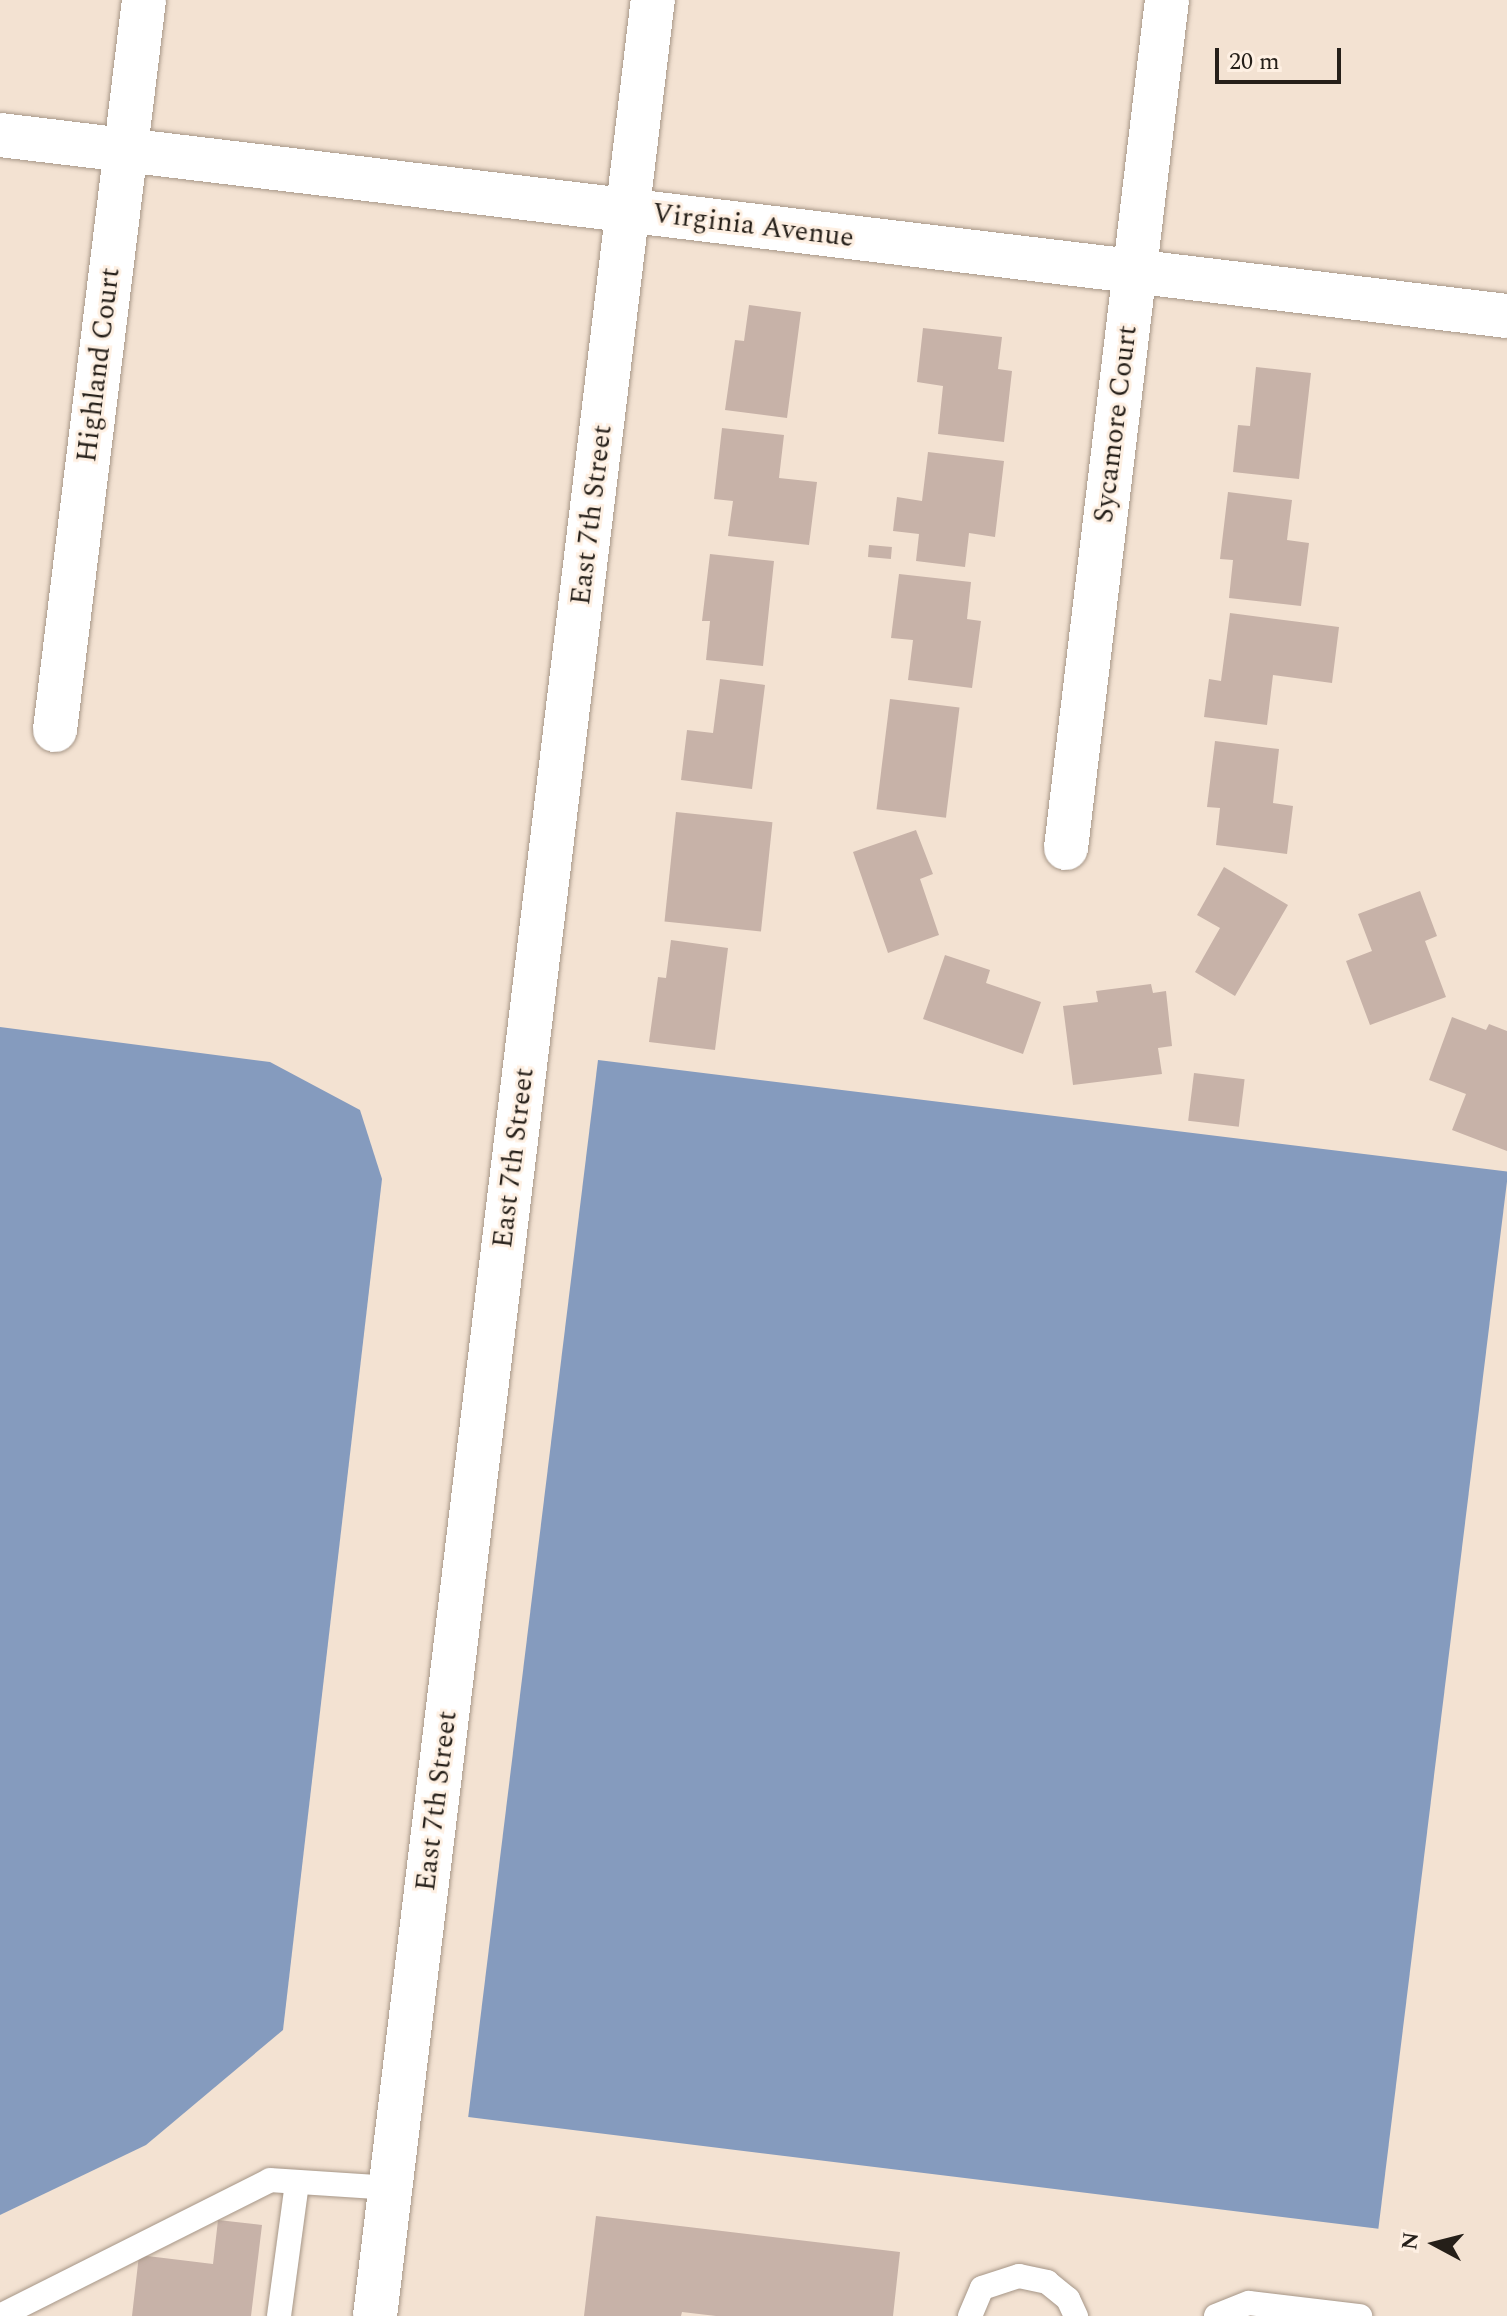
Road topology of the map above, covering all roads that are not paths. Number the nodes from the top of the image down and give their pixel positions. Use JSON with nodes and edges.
{"nodes":[{"id":1,"x":144,"y":0,"type":"edge"},
{"id":2,"x":653,"y":0,"type":"edge"},
{"id":3,"x":1167,"y":0,"type":"edge"},
{"id":4,"x":0,"y":135,"type":"edge"},
{"id":5,"x":125,"y":150,"type":"junction"},
{"id":6,"x":628,"y":211,"type":"junction"},
{"id":7,"x":1134,"y":271,"type":"junction"},
{"id":8,"x":1507,"y":316,"type":"edge"},
{"id":9,"x":55,"y":730,"type":"dead end"},
{"id":10,"x":1066,"y":848,"type":"dead end"},
{"id":11,"x":297,"y":2182,"type":"junction"},
{"id":12,"x":391,"y":2188,"type":"junction"},
{"id":13,"x":0,"y":2316,"type":"edge"},
{"id":14,"x":279,"y":2316,"type":"edge"},
{"id":15,"x":375,"y":2316,"type":"edge"},
{"id":16,"x":970,"y":2316,"type":"edge"},
{"id":17,"x":1076,"y":2316,"type":"edge"},
{"id":18,"x":1216,"y":2316,"type":"edge"},
{"id":19,"x":1360,"y":2316,"type":"edge"}],
"edges":[{"from":1,"to":5,"type":"street","name":"Highland Court"},
{"from":2,"to":6,"type":"street","name":"East 7th Street"},
{"from":3,"to":7,"type":"street","name":"Sycamore Court"},
{"from":4,"to":5,"type":"street","name":"Virginia Avenue"},
{"from":5,"to":6,"type":"street","name":"Virginia Avenue"},
{"from":5,"to":9,"type":"street","name":"Highland Court"},
{"from":6,"to":7,"type":"street","name":"Virginia Avenue"},
{"from":6,"to":12,"type":"street","name":"East 7th Street"},
{"from":7,"to":8,"type":"street","name":"Virginia Avenue"},
{"from":7,"to":10,"type":"street","name":"Sycamore Court"},
{"from":11,"to":12,"type":"lane"},
{"from":11,"to":13,"type":"lane"},
{"from":11,"to":14,"type":"lane"},
{"from":12,"to":15,"type":"street","name":"East 7th Street"},
{"from":16,"to":17,"type":"lane"},
{"from":18,"to":19,"type":"lane"}]}
